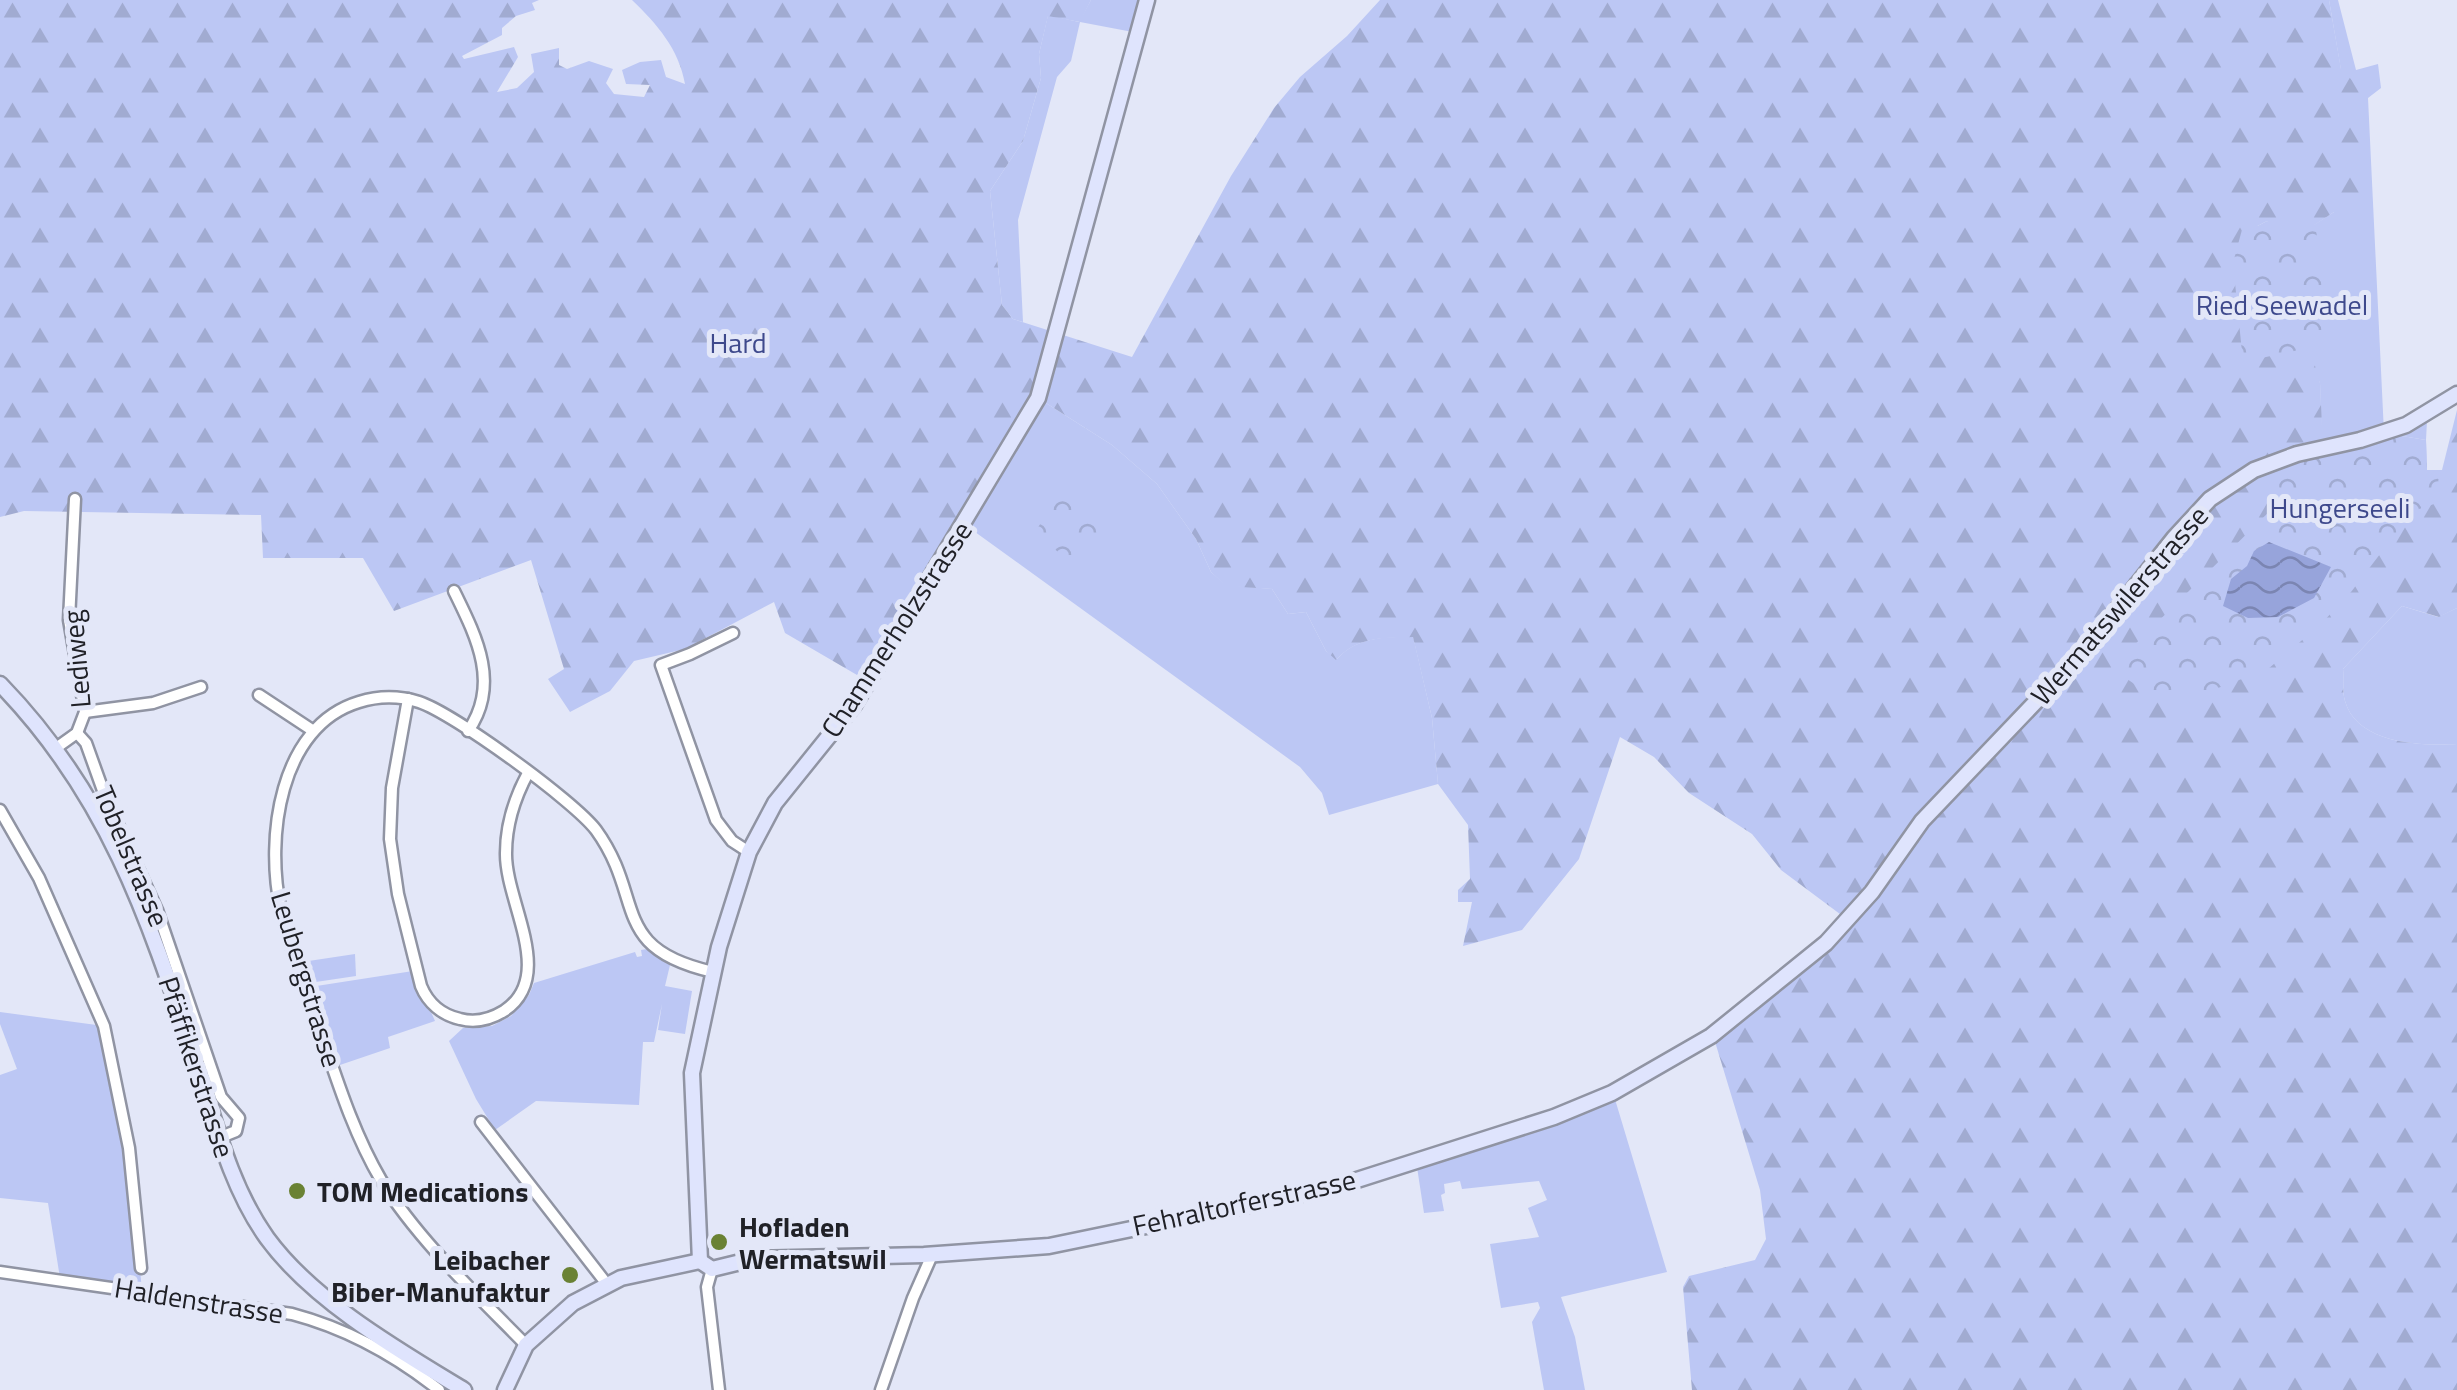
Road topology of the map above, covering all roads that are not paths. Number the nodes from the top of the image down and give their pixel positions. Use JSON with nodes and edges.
{"nodes":[{"id":1,"x":1147,"y":0,"type":"edge"},
{"id":2,"x":2457,"y":394,"type":"edge"},
{"id":3,"x":76,"y":499,"type":"dead end"},
{"id":4,"x":454,"y":590,"type":"dead end"},
{"id":5,"x":734,"y":632,"type":"dead end"},
{"id":6,"x":0,"y":684,"type":"edge"},
{"id":7,"x":201,"y":687,"type":"dead end"},
{"id":8,"x":259,"y":695,"type":"dead end"},
{"id":9,"x":408,"y":699,"type":"junction"},
{"id":10,"x":86,"y":712,"type":"junction"},
{"id":11,"x":312,"y":730,"type":"junction"},
{"id":12,"x":468,"y":731,"type":"junction"},
{"id":13,"x":78,"y":733,"type":"junction"},
{"id":14,"x":56,"y":748,"type":"junction"},
{"id":15,"x":528,"y":773,"type":"junction"},
{"id":16,"x":0,"y":810,"type":"edge"},
{"id":17,"x":1922,"y":821,"type":"joint"},
{"id":18,"x":749,"y":852,"type":"junction"},
{"id":19,"x":713,"y":972,"type":"junction"},
{"id":20,"x":482,"y":1122,"type":"dead end"},
{"id":21,"x":220,"y":1137,"type":"junction"},
{"id":22,"x":932,"y":1255,"type":"junction"},
{"id":23,"x":706,"y":1265,"type":"junction"},
{"id":24,"x":141,"y":1268,"type":"dead end"},
{"id":25,"x":0,"y":1272,"type":"edge"},
{"id":26,"x":606,"y":1283,"type":"junction"},
{"id":27,"x":526,"y":1345,"type":"junction"},
{"id":28,"x":439,"y":1390,"type":"edge"},
{"id":29,"x":464,"y":1390,"type":"edge"},
{"id":30,"x":506,"y":1390,"type":"edge"},
{"id":31,"x":719,"y":1390,"type":"edge"},
{"id":32,"x":881,"y":1390,"type":"edge"}],
"edges":[{"from":1,"to":18,"type":"street","name":"Chammerholzstrasse"},
{"from":2,"to":17,"type":"street","name":"Wermatswilerstrasse"},
{"from":3,"to":10,"type":"street","name":"Lediweg"},
{"from":4,"to":12,"type":"street"},
{"from":5,"to":18,"type":"street"},
{"from":6,"to":14,"type":"street","name":"Pfäffikerstrasse"},
{"from":7,"to":10,"type":"street"},
{"from":8,"to":11,"type":"street"},
{"from":9,"to":11,"type":"street"},
{"from":9,"to":12,"type":"street"},
{"from":9,"to":15,"type":"street"},
{"from":10,"to":13,"type":"street","name":"Lediweg"},
{"from":11,"to":27,"type":"street","name":"Leubergstrasse"},
{"from":12,"to":15,"type":"street"},
{"from":13,"to":14,"type":"street","name":"Lediweg"},
{"from":13,"to":21,"type":"street","name":"Tobelstrasse"},
{"from":14,"to":21,"type":"street","name":"Pfäffikerstrasse"},
{"from":15,"to":19,"type":"street"},
{"from":16,"to":24,"type":"street"},
{"from":17,"to":22,"type":"street","name":"Fehraltorferstrasse"},
{"from":18,"to":19,"type":"street","name":"Chammerholzstrasse"},
{"from":19,"to":23,"type":"street","name":"Chammerholzstrasse"},
{"from":20,"to":26,"type":"street"},
{"from":21,"to":29,"type":"street","name":"Pfäffikerstrasse"},
{"from":22,"to":23,"type":"street","name":"Fehraltorferstrasse"},
{"from":22,"to":32,"type":"street"},
{"from":23,"to":26,"type":"street","name":"Fehraltorferstrasse"},
{"from":23,"to":31,"type":"street","name":"Chammerholzstrasse"},
{"from":25,"to":28,"type":"street","name":"Haldenstrasse"},
{"from":26,"to":27,"type":"street","name":"Fehraltorferstrasse"},
{"from":27,"to":30,"type":"street","name":"Fehraltorferstrasse"}]}
